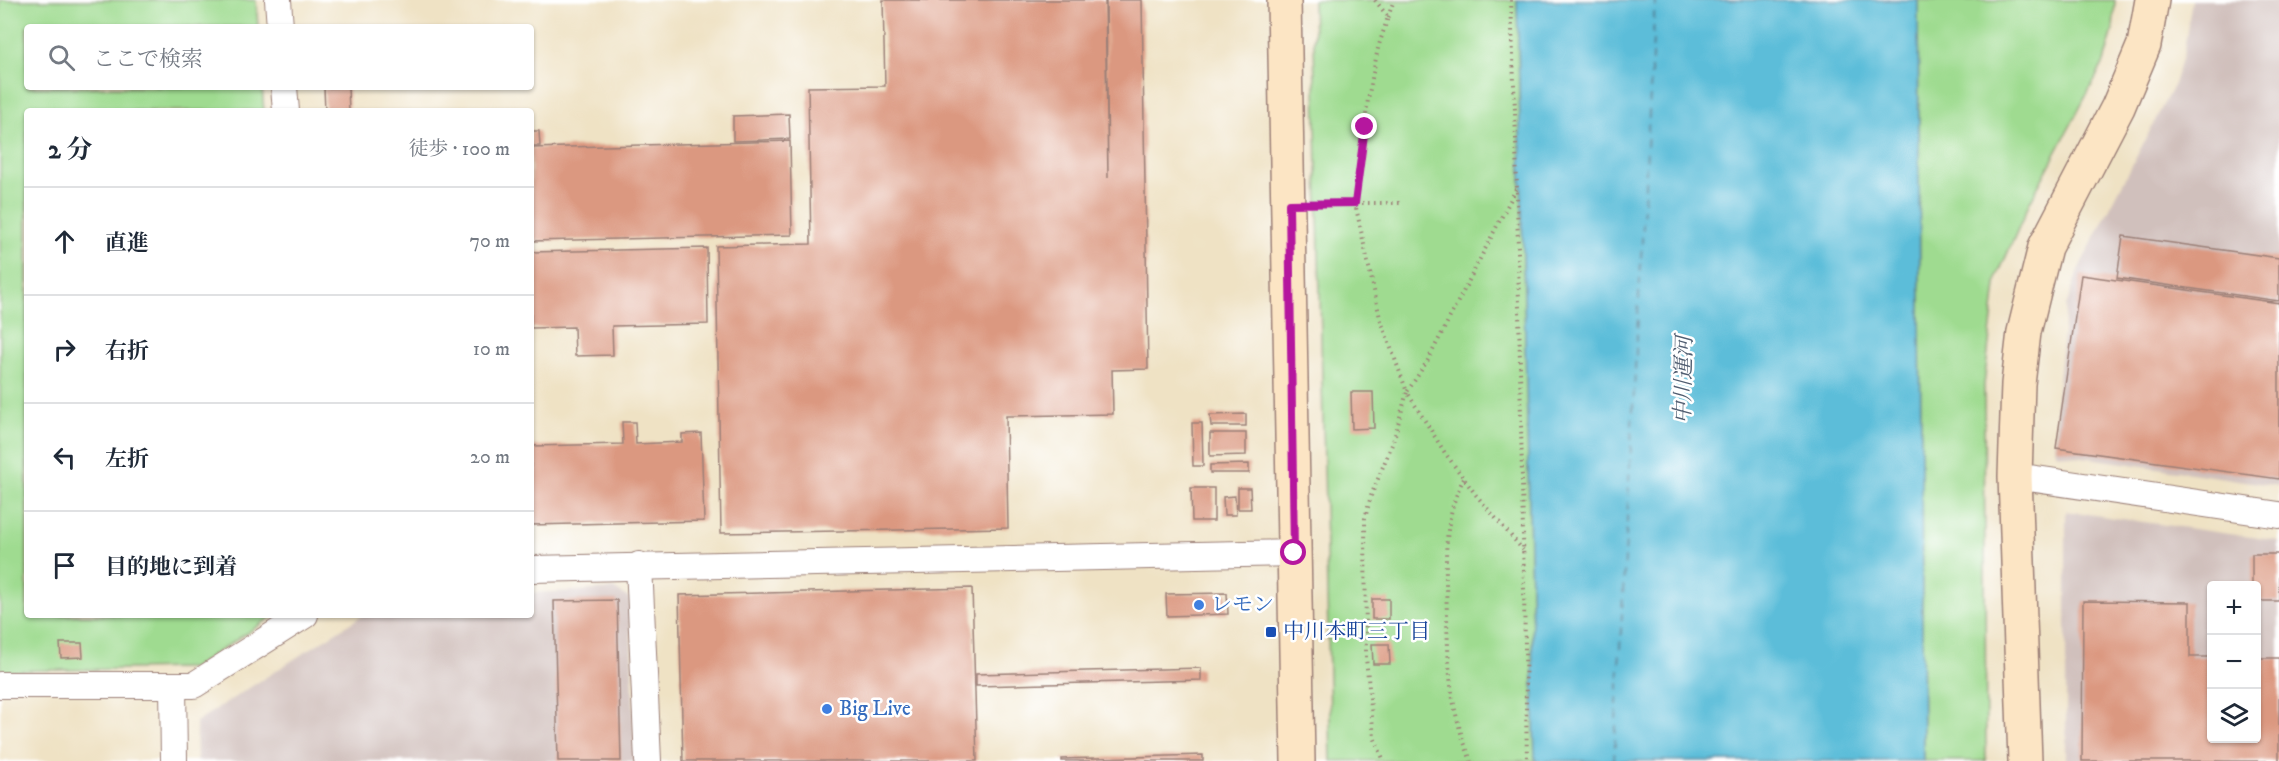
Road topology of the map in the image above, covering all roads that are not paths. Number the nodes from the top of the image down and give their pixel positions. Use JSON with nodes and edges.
{"nodes":[{"id":1,"x":278,"y":0,"type":"edge"},
{"id":2,"x":1284,"y":0,"type":"edge"},
{"id":3,"x":2152,"y":0,"type":"edge"},
{"id":4,"x":280,"y":24,"type":"edge"},
{"id":5,"x":284,"y":90,"type":"edge"},
{"id":6,"x":286,"y":108,"type":"edge"},
{"id":7,"x":2015,"y":476,"type":"junction"},
{"id":8,"x":2279,"y":515,"type":"edge"},
{"id":9,"x":1294,"y":553,"type":"junction"},
{"id":10,"x":639,"y":566,"type":"junction"},
{"id":11,"x":534,"y":569,"type":"edge"},
{"id":12,"x":300,"y":618,"type":"edge"},
{"id":13,"x":0,"y":685,"type":"edge"},
{"id":14,"x":173,"y":685,"type":"junction"},
{"id":15,"x":174,"y":761,"type":"edge"},
{"id":16,"x":648,"y":761,"type":"edge"},
{"id":17,"x":1298,"y":761,"type":"edge"},
{"id":18,"x":2025,"y":761,"type":"edge"}],
"edges":[{"from":1,"to":4,"type":"street"},
{"from":2,"to":9,"type":"street"},
{"from":3,"to":7,"type":"street"},
{"from":5,"to":6,"type":"street"},
{"from":7,"to":8,"type":"street"},
{"from":7,"to":18,"type":"street"},
{"from":9,"to":10,"type":"street"},
{"from":9,"to":17,"type":"street"},
{"from":10,"to":11,"type":"street"},
{"from":10,"to":16,"type":"street"},
{"from":12,"to":14,"type":"street"},
{"from":13,"to":14,"type":"street"},
{"from":14,"to":15,"type":"street"}]}
